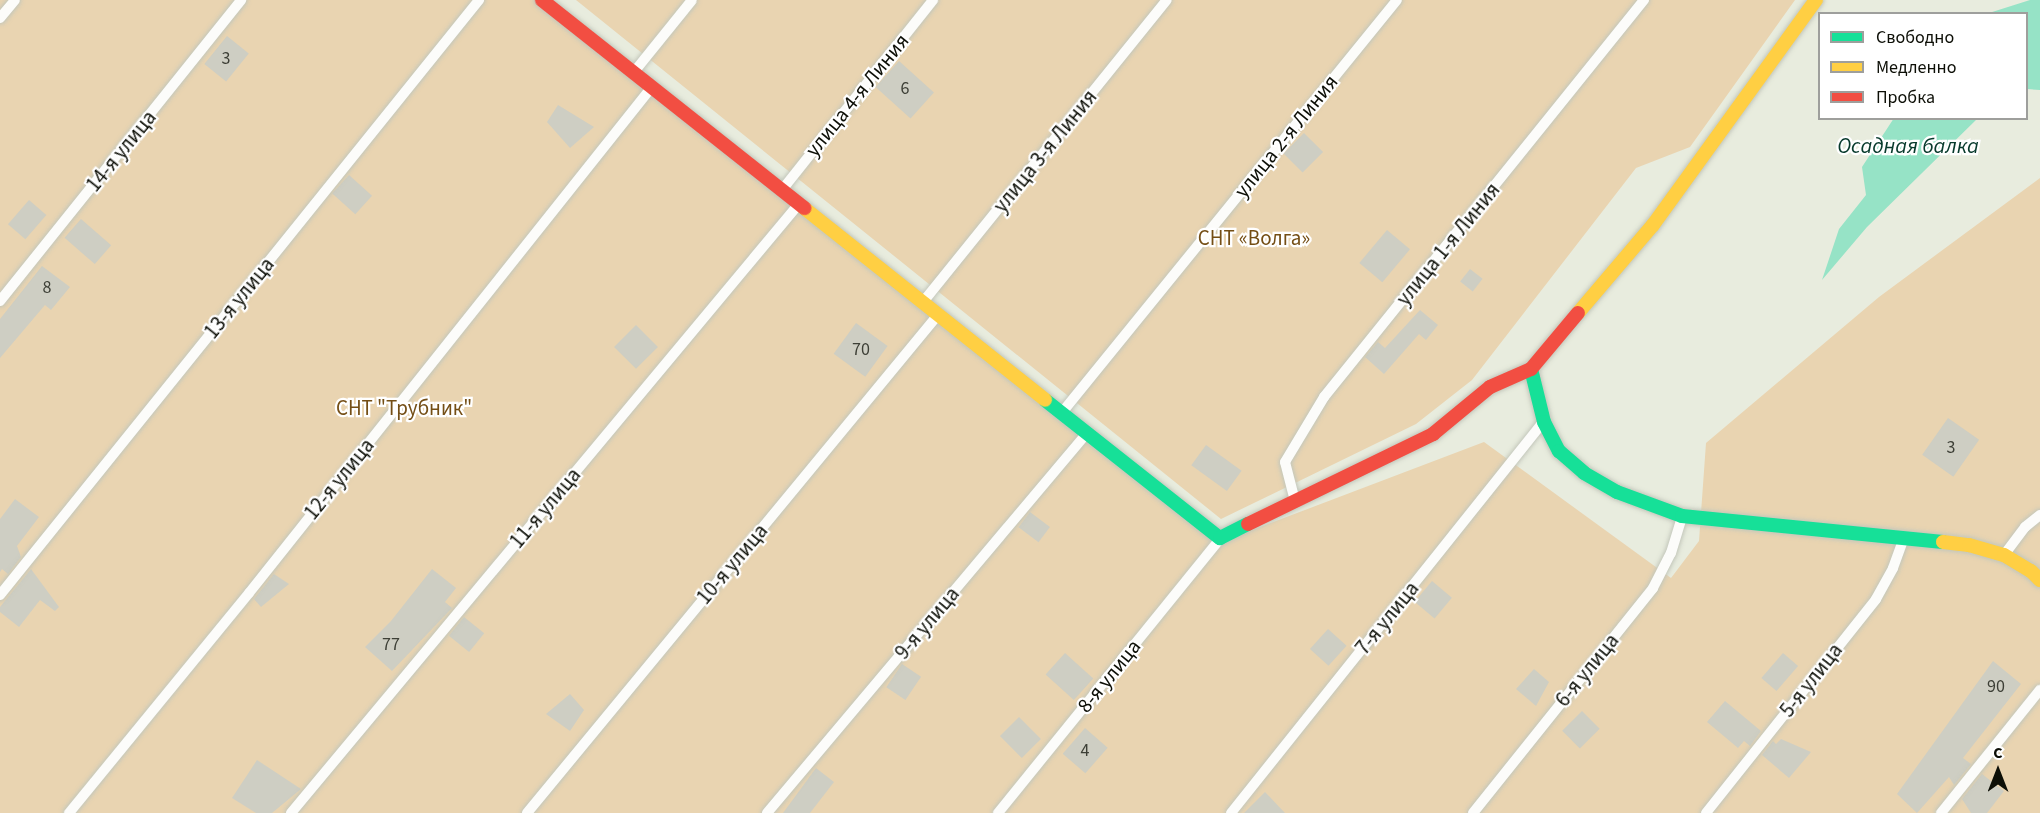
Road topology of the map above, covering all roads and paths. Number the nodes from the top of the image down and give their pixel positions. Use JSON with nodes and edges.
{"nodes":[{"id":1,"x":15,"y":0,"type":"edge"},
{"id":2,"x":241,"y":0,"type":"edge"},
{"id":3,"x":478,"y":0,"type":"edge"},
{"id":4,"x":542,"y":0,"type":"edge"},
{"id":5,"x":692,"y":0,"type":"edge"},
{"id":6,"x":933,"y":0,"type":"edge"},
{"id":7,"x":1167,"y":0,"type":"edge"},
{"id":8,"x":1397,"y":0,"type":"edge"},
{"id":9,"x":1644,"y":0,"type":"edge"},
{"id":10,"x":1816,"y":0,"type":"edge"},
{"id":11,"x":0,"y":18,"type":"edge"},
{"id":12,"x":634,"y":73,"type":"junction"},
{"id":13,"x":652,"y":87,"type":"junction"},
{"id":14,"x":782,"y":190,"type":"junction"},
{"id":15,"x":799,"y":204,"type":"junction"},
{"id":16,"x":0,"y":301,"type":"edge"},
{"id":17,"x":923,"y":302,"type":"junction"},
{"id":18,"x":938,"y":314,"type":"junction"},
{"id":19,"x":1531,"y":369,"type":"junction"},
{"id":20,"x":1062,"y":412,"type":"junction"},
{"id":21,"x":1544,"y":422,"type":"junction"},
{"id":22,"x":1087,"y":432,"type":"junction"},
{"id":23,"x":1295,"y":501,"type":"junction"},
{"id":24,"x":2040,"y":515,"type":"edge"},
{"id":25,"x":1682,"y":516,"type":"junction"},
{"id":26,"x":1220,"y":538,"type":"junction"},
{"id":27,"x":1903,"y":539,"type":"junction"},
{"id":28,"x":2004,"y":555,"type":"junction"},
{"id":29,"x":2040,"y":580,"type":"edge"},
{"id":30,"x":0,"y":595,"type":"edge"},
{"id":31,"x":2040,"y":690,"type":"edge"},
{"id":32,"x":69,"y":813,"type":"edge"},
{"id":33,"x":291,"y":813,"type":"edge"},
{"id":34,"x":527,"y":813,"type":"edge"},
{"id":35,"x":767,"y":813,"type":"edge"},
{"id":36,"x":998,"y":813,"type":"edge"},
{"id":37,"x":1231,"y":813,"type":"edge"},
{"id":38,"x":1473,"y":813,"type":"edge"},
{"id":39,"x":1706,"y":813,"type":"edge"},
{"id":40,"x":1941,"y":813,"type":"edge"}],
"edges":[{"from":1,"to":11,"type":"lane"},
{"from":2,"to":16,"type":"lane","name":"14-я улица"},
{"from":3,"to":30,"type":"lane","name":"13-я улица"},
{"from":4,"to":12,"type":"street"},
{"from":5,"to":12,"type":"lane"},
{"from":6,"to":14,"type":"lane","name":"улица 4-я Линия"},
{"from":7,"to":17,"type":"lane","name":"улица 3-я Линия"},
{"from":8,"to":20,"type":"lane","name":"улица 2-я Линия"},
{"from":9,"to":23,"type":"lane","name":"улица 1-я Линия"},
{"from":10,"to":19,"type":"street"},
{"from":12,"to":13,"type":"street"},
{"from":13,"to":14,"type":"street"},
{"from":13,"to":32,"type":"lane","name":"12-я улица"},
{"from":14,"to":15,"type":"street"},
{"from":15,"to":17,"type":"street"},
{"from":15,"to":33,"type":"lane","name":"11-я улица"},
{"from":17,"to":18,"type":"street"},
{"from":18,"to":20,"type":"street"},
{"from":18,"to":34,"type":"lane","name":"10-я улица"},
{"from":19,"to":21,"type":"street"},
{"from":19,"to":23,"type":"street"},
{"from":20,"to":22,"type":"street"},
{"from":21,"to":25,"type":"street"},
{"from":21,"to":37,"type":"lane","name":"7-я улица"},
{"from":22,"to":26,"type":"street"},
{"from":22,"to":35,"type":"lane","name":"9-я улица"},
{"from":23,"to":26,"type":"street"},
{"from":24,"to":28,"type":"lane"},
{"from":25,"to":27,"type":"street"},
{"from":25,"to":38,"type":"lane","name":"6-я улица"},
{"from":26,"to":36,"type":"lane","name":"8-я улица"},
{"from":27,"to":28,"type":"street"},
{"from":27,"to":39,"type":"lane","name":"5-я улица"},
{"from":28,"to":29,"type":"street"},
{"from":31,"to":40,"type":"lane"}]}
